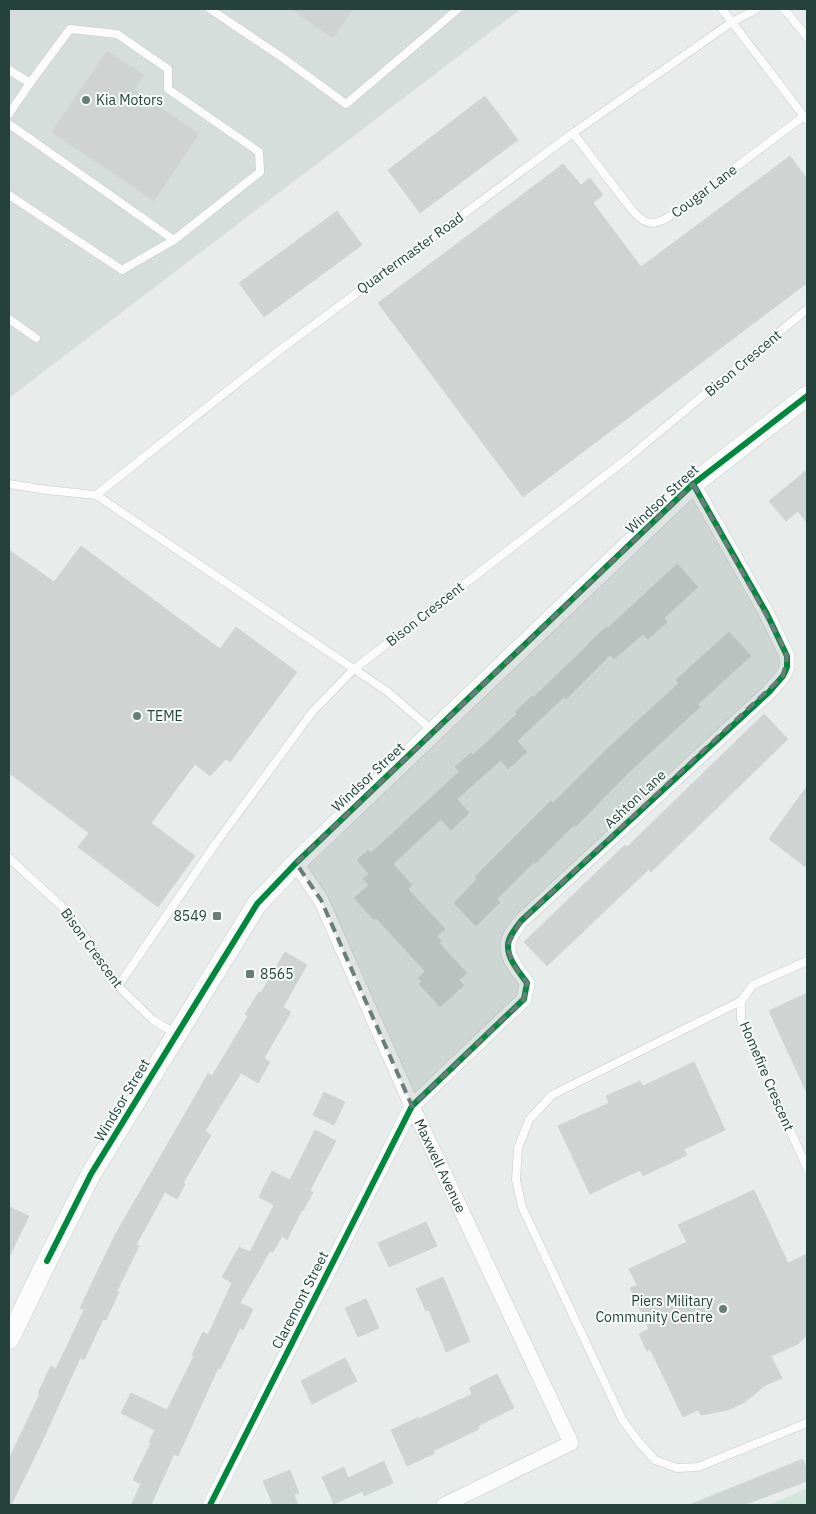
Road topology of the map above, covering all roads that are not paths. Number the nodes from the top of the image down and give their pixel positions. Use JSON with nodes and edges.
{"nodes":[{"id":1,"x":210,"y":9,"type":"edge"},
{"id":2,"x":458,"y":9,"type":"edge"},
{"id":3,"x":722,"y":9,"type":"edge"},
{"id":4,"x":757,"y":9,"type":"edge"},
{"id":5,"x":784,"y":9,"type":"edge"},
{"id":6,"x":732,"y":22,"type":"junction"},
{"id":7,"x":807,"y":37,"type":"edge"},
{"id":8,"x":9,"y":70,"type":"edge"},
{"id":9,"x":30,"y":83,"type":"junction"},
{"id":10,"x":9,"y":114,"type":"edge"},
{"id":11,"x":806,"y":118,"type":"edge"},
{"id":12,"x":9,"y":124,"type":"edge"},
{"id":13,"x":573,"y":133,"type":"junction"},
{"id":14,"x":9,"y":196,"type":"edge"},
{"id":15,"x":174,"y":240,"type":"junction"},
{"id":16,"x":807,"y":309,"type":"edge"},
{"id":17,"x":9,"y":319,"type":"edge"},
{"id":18,"x":36,"y":338,"type":"dead end"},
{"id":19,"x":807,"y":396,"type":"edge"},
{"id":20,"x":9,"y":484,"type":"edge"},
{"id":21,"x":693,"y":484,"type":"junction"},
{"id":22,"x":96,"y":496,"type":"junction"},
{"id":23,"x":354,"y":669,"type":"junction"},
{"id":24,"x":434,"y":732,"type":"junction"},
{"id":25,"x":9,"y":858,"type":"edge"},
{"id":26,"x":296,"y":863,"type":"junction"},
{"id":27,"x":807,"y":961,"type":"edge"},
{"id":28,"x":118,"y":986,"type":"junction"},
{"id":29,"x":741,"y":1001,"type":"junction"},
{"id":30,"x":176,"y":1034,"type":"junction"},
{"id":31,"x":412,"y":1106,"type":"junction"},
{"id":32,"x":804,"y":1153,"type":"edge"},
{"id":33,"x":807,"y":1168,"type":"edge"},
{"id":34,"x":9,"y":1339,"type":"edge"},
{"id":35,"x":807,"y":1423,"type":"edge"},
{"id":36,"x":210,"y":1505,"type":"edge"},
{"id":37,"x":444,"y":1505,"type":"edge"}],
"edges":[{"from":1,"to":2,"type":"lane"},
{"from":3,"to":6,"type":"lane"},
{"from":4,"to":6,"type":"lane","name":"Quartermaster Road"},
{"from":5,"to":7,"type":"lane"},
{"from":6,"to":11,"type":"lane"},
{"from":6,"to":13,"type":"lane","name":"Quartermaster Road"},
{"from":8,"to":9,"type":"lane"},
{"from":9,"to":10,"type":"lane"},
{"from":9,"to":15,"type":"lane"},
{"from":11,"to":13,"type":"lane","name":"Cougar Lane"},
{"from":12,"to":15,"type":"lane"},
{"from":13,"to":22,"type":"lane","name":"Quartermaster Road"},
{"from":14,"to":15,"type":"lane"},
{"from":16,"to":23,"type":"lane","name":"Bison Crescent"},
{"from":17,"to":18,"type":"lane"},
{"from":19,"to":21,"type":"street","name":"Windsor Street"},
{"from":20,"to":22,"type":"lane"},
{"from":21,"to":24,"type":"street","name":"Windsor Street"},
{"from":21,"to":31,"type":"street","name":"Ashton Lane"},
{"from":22,"to":23,"type":"lane"},
{"from":23,"to":24,"type":"lane"},
{"from":23,"to":28,"type":"lane","name":"Bison Crescent"},
{"from":24,"to":26,"type":"street","name":"Windsor Street"},
{"from":25,"to":28,"type":"lane","name":"Bison Crescent"},
{"from":26,"to":30,"type":"street","name":"Windsor Street"},
{"from":26,"to":31,"type":"street","name":"Maxwell Avenue"},
{"from":27,"to":29,"type":"lane"},
{"from":28,"to":30,"type":"lane","name":"Bison Crescent"},
{"from":29,"to":32,"type":"lane","name":"Homefire Crescent"},
{"from":29,"to":35,"type":"lane"},
{"from":30,"to":34,"type":"street","name":"Windsor Street"},
{"from":31,"to":36,"type":"street","name":"Claremont Street"},
{"from":31,"to":37,"type":"street","name":"Maxwell Avenue"},
{"from":32,"to":33,"type":"lane","name":"Homefire Crescent"}]}
